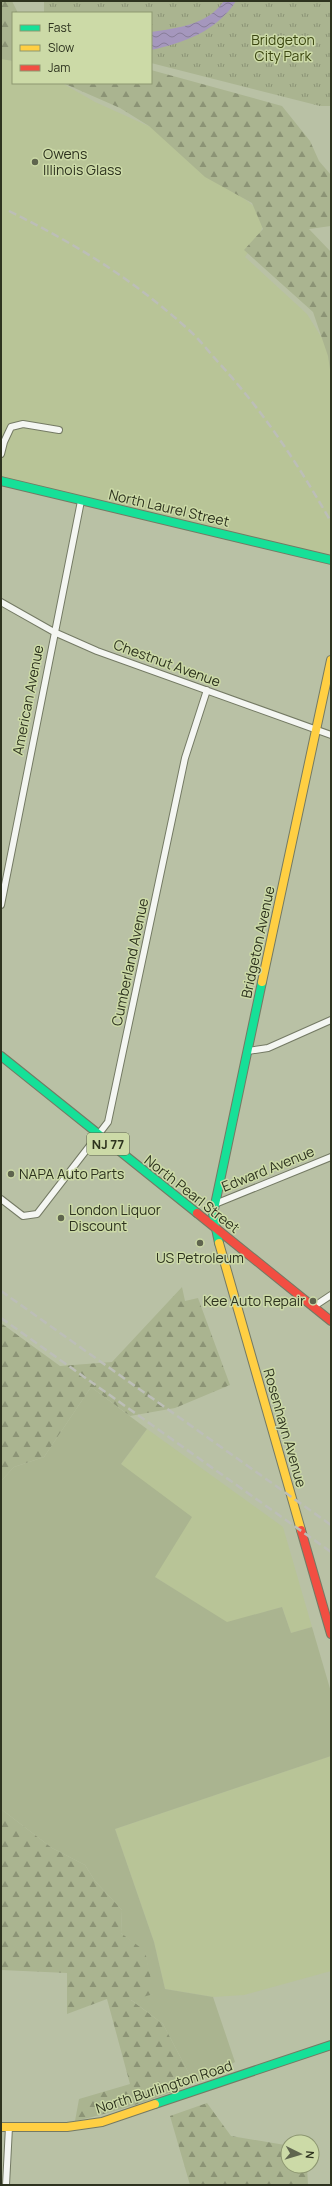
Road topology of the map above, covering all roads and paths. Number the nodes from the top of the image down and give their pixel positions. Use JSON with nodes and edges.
{"nodes":[{"id":1,"x":59,"y":430,"type":"dead end"},
{"id":2,"x":1,"y":454,"type":"edge"},
{"id":3,"x":1,"y":481,"type":"edge"},
{"id":4,"x":81,"y":501,"type":"junction"},
{"id":5,"x":331,"y":560,"type":"edge"},
{"id":6,"x":1,"y":602,"type":"edge"},
{"id":7,"x":54,"y":632,"type":"junction"},
{"id":8,"x":331,"y":660,"type":"edge"},
{"id":9,"x":207,"y":690,"type":"junction"},
{"id":10,"x":316,"y":730,"type":"junction"},
{"id":11,"x":331,"y":735,"type":"edge"},
{"id":12,"x":1,"y":905,"type":"edge"},
{"id":13,"x":331,"y":1020,"type":"edge"},
{"id":14,"x":248,"y":1051,"type":"junction"},
{"id":15,"x":1,"y":1056,"type":"edge"},
{"id":16,"x":98,"y":1136,"type":"junction"},
{"id":17,"x":331,"y":1157,"type":"edge"},
{"id":18,"x":1,"y":1199,"type":"edge"},
{"id":19,"x":214,"y":1204,"type":"junction"},
{"id":20,"x":216,"y":1229,"type":"junction"},
{"id":21,"x":331,"y":1295,"type":"edge"},
{"id":22,"x":313,"y":1307,"type":"junction"},
{"id":23,"x":331,"y":1321,"type":"edge"},
{"id":24,"x":331,"y":1634,"type":"edge"},
{"id":25,"x":331,"y":2045,"type":"edge"},
{"id":26,"x":5,"y":2127,"type":"edge"},
{"id":27,"x":6,"y":2185,"type":"edge"}],
"edges":[{"from":1,"to":2,"type":"street"},
{"from":3,"to":4,"type":"street","name":"North Laurel Street"},
{"from":4,"to":5,"type":"street","name":"North Laurel Street"},
{"from":4,"to":7,"type":"street","name":"American Avenue"},
{"from":6,"to":7,"type":"street","name":"Chestnut Avenue"},
{"from":7,"to":9,"type":"street","name":"Chestnut Avenue"},
{"from":7,"to":12,"type":"street","name":"American Avenue"},
{"from":8,"to":10,"type":"street","name":"Bridgeton Avenue"},
{"from":9,"to":10,"type":"street","name":"Chestnut Avenue"},
{"from":9,"to":16,"type":"street","name":"Cumberland Avenue"},
{"from":10,"to":11,"type":"street","name":"Chestnut Avenue"},
{"from":10,"to":14,"type":"street","name":"Bridgeton Avenue"},
{"from":13,"to":14,"type":"street"},
{"from":14,"to":19,"type":"street","name":"Bridgeton Avenue"},
{"from":15,"to":16,"type":"street","name":"North Pearl Street","number":"NJ 77"},
{"from":16,"to":18,"type":"street","name":"Cumberland Avenue"},
{"from":16,"to":20,"type":"street","name":"North Pearl Street","number":"NJ 77"},
{"from":17,"to":19,"type":"street","name":"Edward Avenue"},
{"from":19,"to":20,"type":"street","name":"Bridgeton Avenue"},
{"from":20,"to":22,"type":"street","name":"North Pearl Street","number":"NJ 77"},
{"from":20,"to":24,"type":"street","name":"Rosenhayn Avenue"},
{"from":21,"to":22,"type":"street"},
{"from":22,"to":23,"type":"street","name":"North Pearl Street","number":"NJ 77"},
{"from":25,"to":26,"type":"street","name":"North Burlington Road"},
{"from":26,"to":27,"type":"street"}]}
